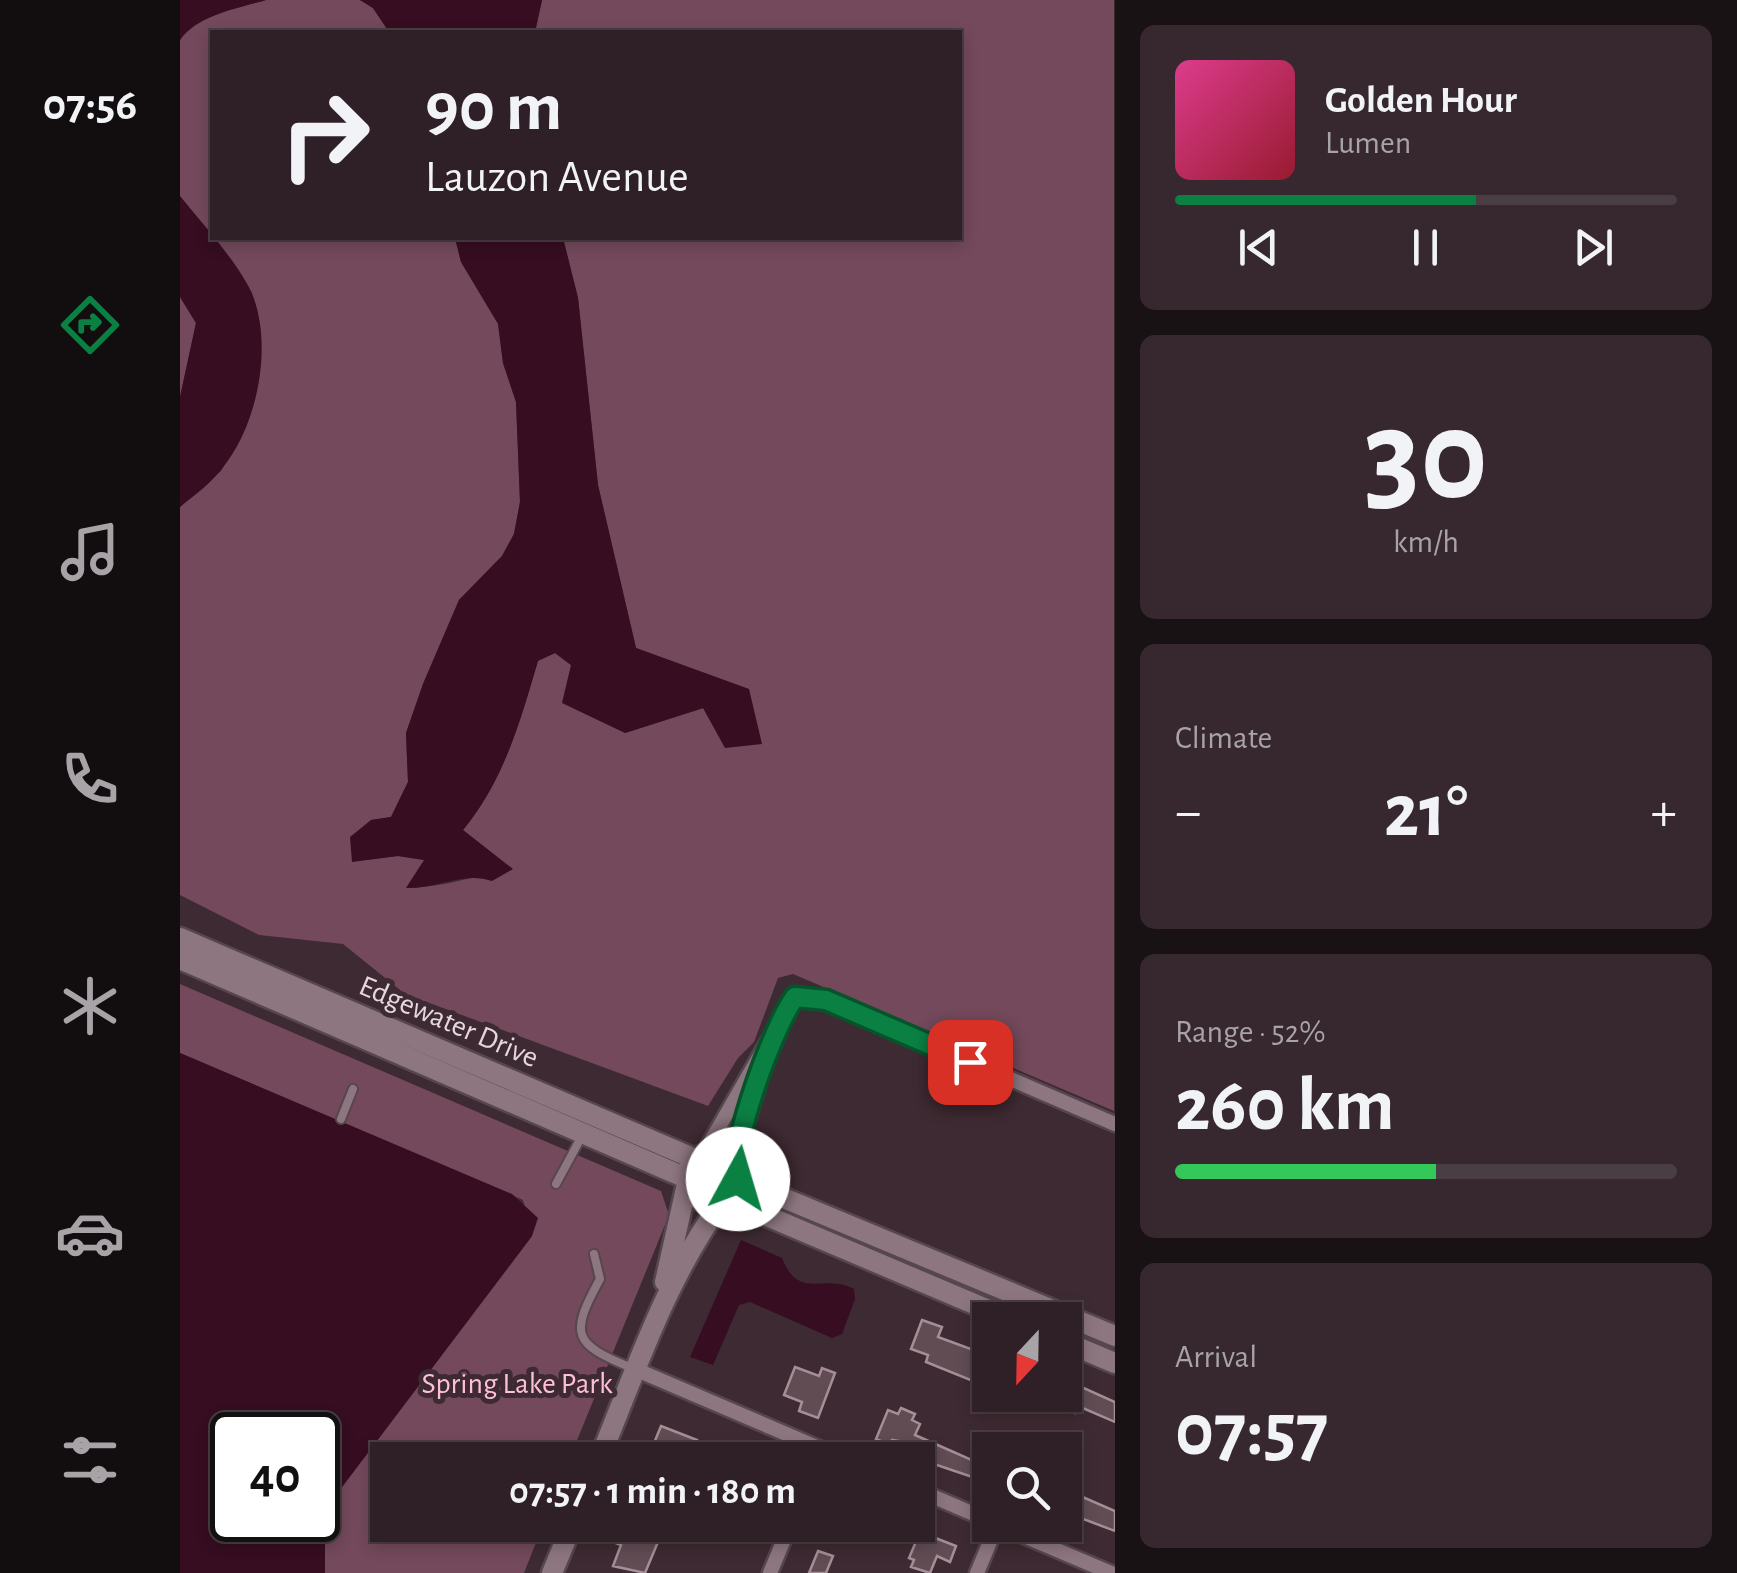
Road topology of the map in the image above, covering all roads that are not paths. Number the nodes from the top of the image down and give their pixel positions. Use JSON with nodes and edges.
{"nodes":[{"id":1,"x":180,"y":938,"type":"edge"},
{"id":2,"x":180,"y":959,"type":"edge"},
{"id":3,"x":328,"y":1001,"type":"junction"},
{"id":4,"x":773,"y":1039,"type":"junction"},
{"id":5,"x":354,"y":1089,"type":"dead end"},
{"id":6,"x":341,"y":1119,"type":"dead end"},
{"id":7,"x":1114,"y":1124,"type":"edge"},
{"id":8,"x":584,"y":1134,"type":"junction"},
{"id":9,"x":693,"y":1169,"type":"junction"},
{"id":10,"x":736,"y":1172,"type":"junction"},
{"id":11,"x":556,"y":1184,"type":"dead end"},
{"id":12,"x":724,"y":1201,"type":"junction"},
{"id":13,"x":594,"y":1254,"type":"dead end"},
{"id":14,"x":972,"y":1303,"type":"edge"},
{"id":15,"x":654,"y":1328,"type":"junction"},
{"id":16,"x":1114,"y":1336,"type":"edge"},
{"id":17,"x":1082,"y":1349,"type":"edge"},
{"id":18,"x":1114,"y":1363,"type":"edge"},
{"id":19,"x":636,"y":1370,"type":"junction"},
{"id":20,"x":606,"y":1442,"type":"edge"},
{"id":21,"x":791,"y":1442,"type":"edge"},
{"id":22,"x":935,"y":1498,"type":"edge"},
{"id":23,"x":972,"y":1514,"type":"edge"},
{"id":24,"x":565,"y":1542,"type":"edge"},
{"id":25,"x":783,"y":1542,"type":"edge"},
{"id":26,"x":991,"y":1542,"type":"edge"},
{"id":27,"x":1038,"y":1542,"type":"edge"},
{"id":28,"x":552,"y":1573,"type":"edge"},
{"id":29,"x":770,"y":1573,"type":"edge"},
{"id":30,"x":977,"y":1573,"type":"edge"},
{"id":31,"x":1111,"y":1573,"type":"edge"}],
"edges":[{"from":1,"to":3,"type":"street","name":"Edgewater Drive"},
{"from":2,"to":3,"type":"street"},
{"from":2,"to":8,"type":"street","name":"Edgewater Drive"},
{"from":3,"to":9,"type":"street","name":"Edgewater Drive"},
{"from":4,"to":7,"type":"street"},
{"from":4,"to":9,"type":"street"},
{"from":4,"to":10,"type":"street"},
{"from":5,"to":6,"type":"lane"},
{"from":8,"to":9,"type":"street","name":"Edgewater Drive"},
{"from":8,"to":11,"type":"lane"},
{"from":9,"to":10,"type":"street"},
{"from":9,"to":12,"type":"street"},
{"from":9,"to":15,"type":"street"},
{"from":10,"to":12,"type":"street"},
{"from":10,"to":16,"type":"street"},
{"from":12,"to":14,"type":"street"},
{"from":12,"to":15,"type":"street"},
{"from":13,"to":19,"type":"lane"},
{"from":15,"to":19,"type":"street"},
{"from":17,"to":18,"type":"street"},
{"from":19,"to":20,"type":"street"},
{"from":19,"to":21,"type":"street"},
{"from":22,"to":23,"type":"street"},
{"from":24,"to":28,"type":"street"},
{"from":25,"to":29,"type":"street"},
{"from":26,"to":30,"type":"street"},
{"from":27,"to":31,"type":"street"}]}
